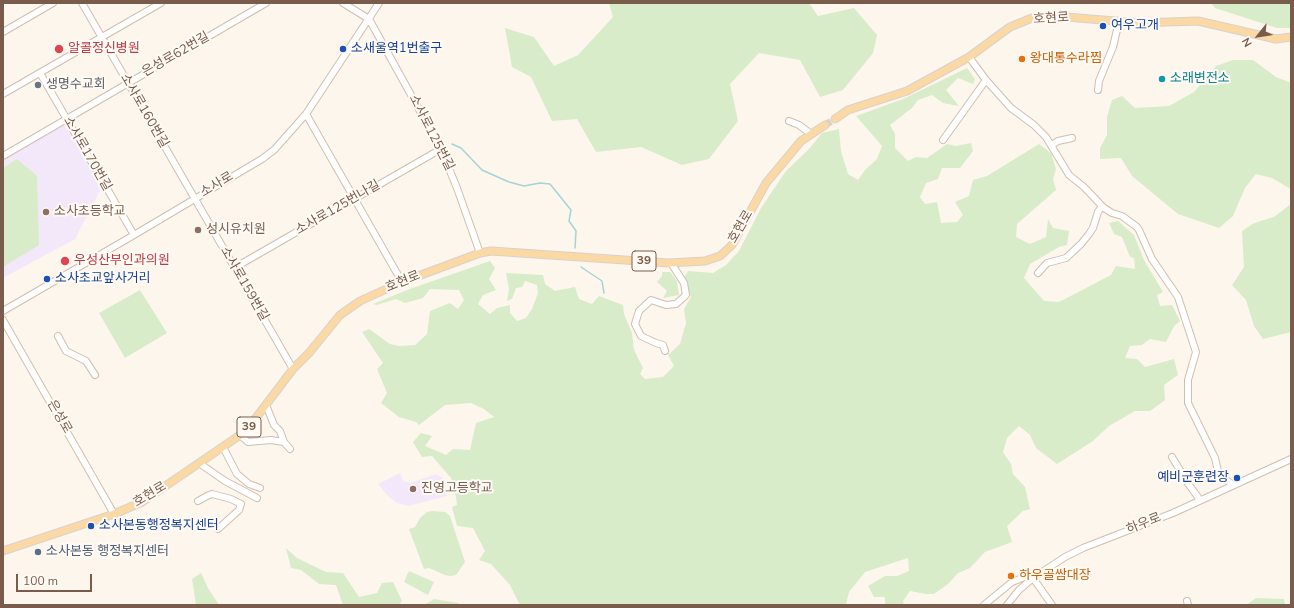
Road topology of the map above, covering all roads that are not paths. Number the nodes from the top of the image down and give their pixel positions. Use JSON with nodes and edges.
{"nodes":[{"id":1,"x":53,"y":3,"type":"edge"},
{"id":2,"x":82,"y":3,"type":"edge"},
{"id":3,"x":161,"y":3,"type":"edge"},
{"id":4,"x":266,"y":3,"type":"edge"},
{"id":5,"x":343,"y":3,"type":"edge"},
{"id":6,"x":379,"y":3,"type":"edge"},
{"id":7,"x":369,"y":19,"type":"junction"},
{"id":8,"x":1119,"y":21,"type":"junction"},
{"id":9,"x":3,"y":32,"type":"edge"},
{"id":10,"x":101,"y":37,"type":"junction"},
{"id":11,"x":1291,"y":37,"type":"edge"},
{"id":12,"x":969,"y":58,"type":"junction"},
{"id":13,"x":40,"y":73,"type":"junction"},
{"id":14,"x":986,"y":80,"type":"junction"},
{"id":15,"x":128,"y":83,"type":"junction"},
{"id":16,"x":1098,"y":90,"type":"dead end"},
{"id":17,"x":3,"y":94,"type":"edge"},
{"id":18,"x":306,"y":114,"type":"junction"},
{"id":19,"x":67,"y":119,"type":"junction"},
{"id":20,"x":835,"y":119,"type":"tunnel mouth"},
{"id":21,"x":789,"y":121,"type":"dead end"},
{"id":22,"x":825,"y":125,"type":"tunnel mouth"},
{"id":23,"x":812,"y":134,"type":"junction"},
{"id":24,"x":1072,"y":138,"type":"dead end"},
{"id":25,"x":943,"y":140,"type":"dead end"},
{"id":26,"x":1052,"y":145,"type":"junction"},
{"id":27,"x":441,"y":149,"type":"junction"},
{"id":28,"x":3,"y":156,"type":"edge"},
{"id":29,"x":194,"y":199,"type":"junction"},
{"id":30,"x":355,"y":199,"type":"junction"},
{"id":31,"x":1102,"y":206,"type":"junction"},
{"id":32,"x":134,"y":235,"type":"junction"},
{"id":33,"x":480,"y":253,"type":"junction"},
{"id":34,"x":671,"y":263,"type":"junction"},
{"id":35,"x":234,"y":268,"type":"junction"},
{"id":36,"x":1038,"y":273,"type":"dead end"},
{"id":37,"x":402,"y":282,"type":"junction"},
{"id":38,"x":3,"y":311,"type":"edge"},
{"id":39,"x":3,"y":320,"type":"edge"},
{"id":40,"x":58,"y":336,"type":"dead end"},
{"id":41,"x":666,"y":351,"type":"dead end"},
{"id":42,"x":293,"y":369,"type":"junction"},
{"id":43,"x":95,"y":375,"type":"dead end"},
{"id":44,"x":266,"y":405,"type":"junction"},
{"id":45,"x":240,"y":435,"type":"junction"},
{"id":46,"x":284,"y":442,"type":"junction"},
{"id":47,"x":223,"y":447,"type":"junction"},
{"id":48,"x":290,"y":449,"type":"dead end"},
{"id":49,"x":1172,"y":457,"type":"dead end"},
{"id":50,"x":1291,"y":459,"type":"edge"},
{"id":51,"x":199,"y":463,"type":"junction"},
{"id":52,"x":1234,"y":485,"type":"junction"},
{"id":53,"x":260,"y":488,"type":"dead end"},
{"id":54,"x":257,"y":498,"type":"dead end"},
{"id":55,"x":1200,"y":500,"type":"junction"},
{"id":56,"x":198,"y":501,"type":"dead end"},
{"id":57,"x":114,"y":514,"type":"junction"},
{"id":58,"x":218,"y":529,"type":"dead end"},
{"id":59,"x":3,"y":551,"type":"edge"},
{"id":60,"x":1033,"y":578,"type":"junction"},
{"id":61,"x":984,"y":605,"type":"edge"},
{"id":62,"x":1007,"y":605,"type":"edge"},
{"id":63,"x":1052,"y":605,"type":"edge"}],
"edges":[{"from":1,"to":9,"type":"street"},
{"from":2,"to":10,"type":"street","name":"소사로160번길"},
{"from":3,"to":10,"type":"street"},
{"from":4,"to":15,"type":"street","name":"은성로62번길"},
{"from":5,"to":7,"type":"street"},
{"from":6,"to":7,"type":"street","name":"소사로"},
{"from":7,"to":18,"type":"street","name":"소사로"},
{"from":7,"to":27,"type":"street","name":"소사로125번길"},
{"from":8,"to":11,"type":"main road","name":"호현로"},
{"from":8,"to":12,"type":"main road","name":"호현로"},
{"from":8,"to":16,"type":"street"},
{"from":10,"to":13,"type":"street"},
{"from":10,"to":15,"type":"street","name":"소사로160번길"},
{"from":12,"to":14,"type":"street"},
{"from":12,"to":20,"type":"main road","name":"호현로"},
{"from":13,"to":17,"type":"street"},
{"from":13,"to":19,"type":"street","name":"소사로170번길"},
{"from":14,"to":25,"type":"street"},
{"from":14,"to":26,"type":"street"},
{"from":15,"to":19,"type":"street","name":"은성로62번길"},
{"from":15,"to":29,"type":"street","name":"소사로160번길"},
{"from":18,"to":29,"type":"street","name":"소사로"},
{"from":18,"to":30,"type":"street"},
{"from":19,"to":28,"type":"street","name":"은성로62번길"},
{"from":19,"to":32,"type":"street","name":"소사로170번길"},
{"from":21,"to":23,"type":"street"},
{"from":22,"to":23,"type":"main road","name":"호현로","number":"39"},
{"from":23,"to":34,"type":"main road","name":"호현로","number":"39"},
{"from":24,"to":26,"type":"street"},
{"from":26,"to":31,"type":"street"},
{"from":27,"to":30,"type":"street","name":"소사로125번나길"},
{"from":27,"to":33,"type":"street","name":"소사로125번길"},
{"from":29,"to":32,"type":"street","name":"소사로"},
{"from":29,"to":35,"type":"street","name":"소사로159번길"},
{"from":30,"to":35,"type":"street","name":"소사로125번나길"},
{"from":30,"to":37,"type":"street"},
{"from":31,"to":36,"type":"street"},
{"from":31,"to":52,"type":"street"},
{"from":32,"to":38,"type":"street","name":"소사로"},
{"from":33,"to":34,"type":"main road","name":"호현로","number":"39"},
{"from":33,"to":37,"type":"main road","name":"호현로","number":"39"},
{"from":34,"to":41,"type":"street"},
{"from":35,"to":42,"type":"street","name":"소사로159번길"},
{"from":37,"to":42,"type":"main road","name":"호현로","number":"39"},
{"from":39,"to":57,"type":"street","name":"은성로"},
{"from":40,"to":43,"type":"street"},
{"from":42,"to":44,"type":"main road","name":"호현로","number":"39"},
{"from":44,"to":45,"type":"main road","name":"호현로","number":"39"},
{"from":44,"to":46,"type":"street"},
{"from":45,"to":46,"type":"street"},
{"from":45,"to":47,"type":"main road","name":"호현로","number":"39"},
{"from":46,"to":48,"type":"street"},
{"from":47,"to":51,"type":"main road","name":"호현로","number":"39"},
{"from":47,"to":53,"type":"street"},
{"from":49,"to":55,"type":"street"},
{"from":50,"to":52,"type":"street","name":"하우로"},
{"from":51,"to":54,"type":"street"},
{"from":51,"to":57,"type":"main road","name":"호현로","number":"39"},
{"from":52,"to":55,"type":"street","name":"하우로"},
{"from":55,"to":60,"type":"street","name":"하우로"},
{"from":56,"to":58,"type":"street"},
{"from":57,"to":59,"type":"main road","name":"호현로","number":"39"},
{"from":60,"to":61,"type":"street"},
{"from":60,"to":62,"type":"street","name":"하우로"},
{"from":60,"to":63,"type":"street"}]}
